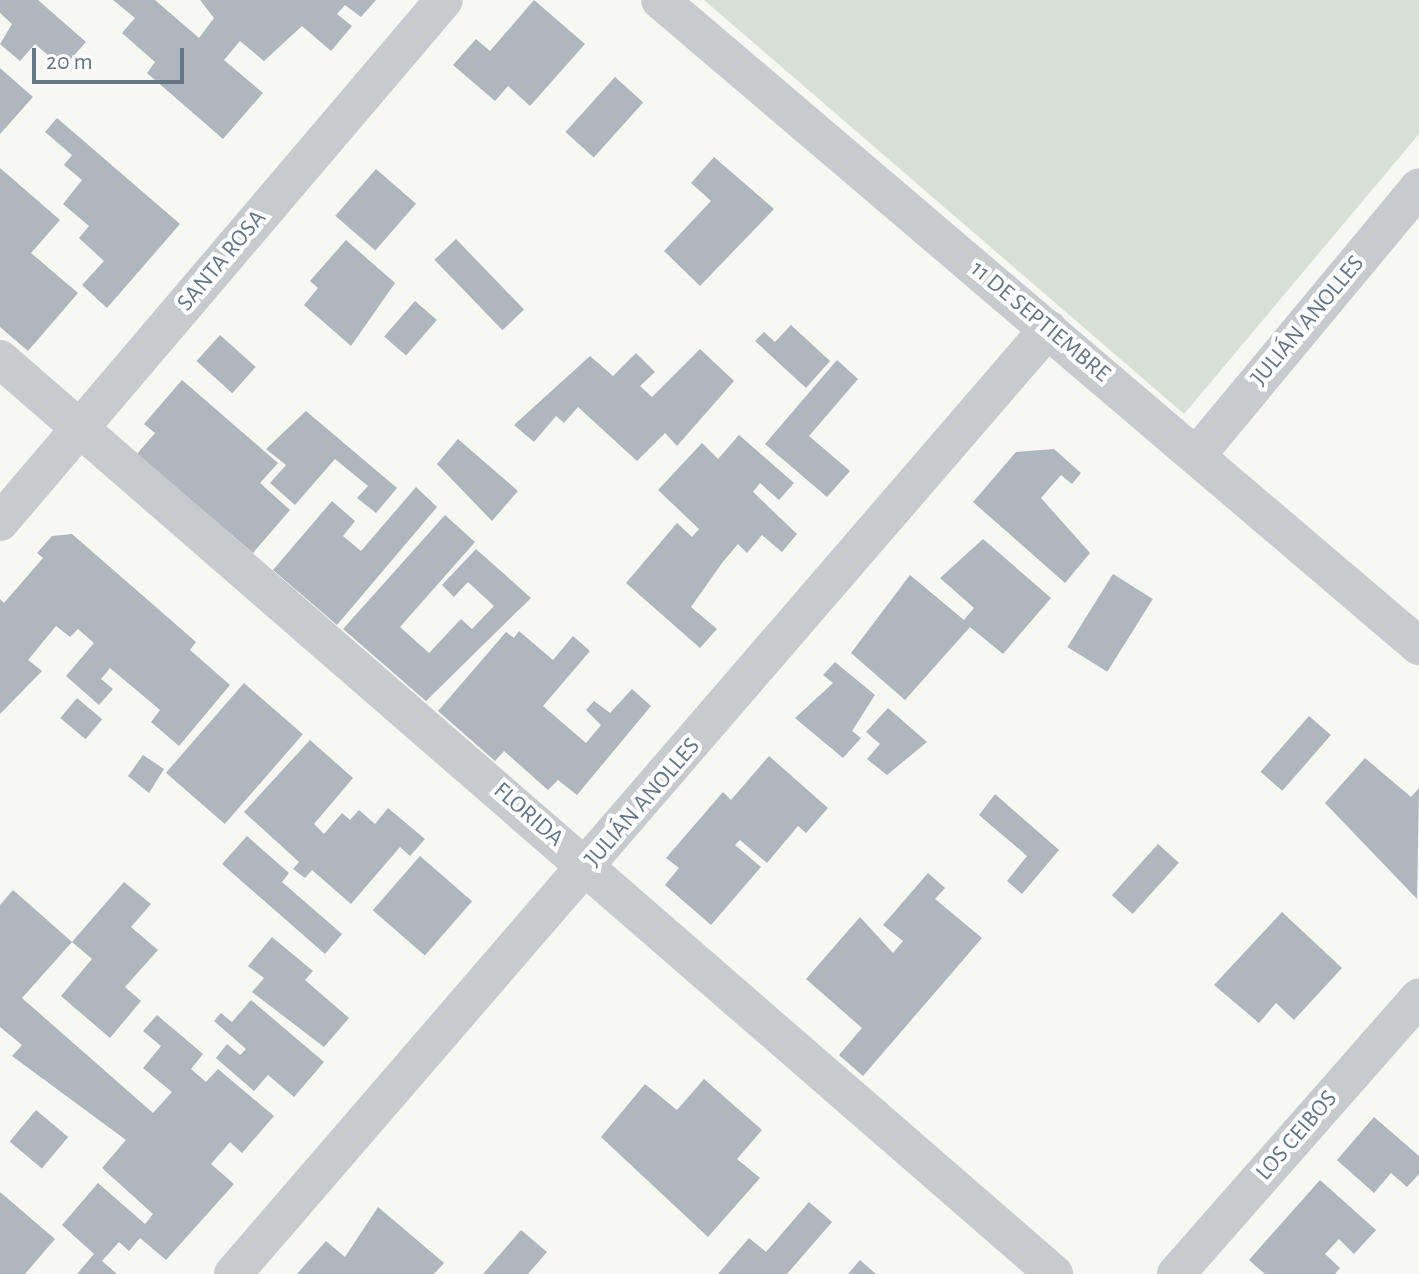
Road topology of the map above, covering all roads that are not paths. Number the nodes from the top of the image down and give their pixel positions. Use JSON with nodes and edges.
{"nodes":[{"id":1,"x":444,"y":0,"type":"edge"},
{"id":2,"x":660,"y":0,"type":"edge"},
{"id":3,"x":1419,"y":187,"type":"edge"},
{"id":4,"x":1048,"y":329,"type":"junction"},
{"id":5,"x":0,"y":359,"type":"edge"},
{"id":6,"x":79,"y":429,"type":"junction"},
{"id":7,"x":1196,"y":456,"type":"junction"},
{"id":8,"x":0,"y":522,"type":"edge"},
{"id":9,"x":1419,"y":646,"type":"edge"},
{"id":10,"x":588,"y":867,"type":"junction"},
{"id":11,"x":1419,"y":997,"type":"edge"},
{"id":12,"x":233,"y":1274,"type":"edge"},
{"id":13,"x":1054,"y":1274,"type":"edge"},
{"id":14,"x":1176,"y":1274,"type":"edge"}],
"edges":[{"from":1,"to":6,"type":"street","name":"SANTA ROSA"},
{"from":2,"to":4,"type":"street","name":"11 DE SEPTIEMBRE"},
{"from":3,"to":7,"type":"street","name":"JULIÁN ANOLLES"},
{"from":4,"to":7,"type":"street","name":"11 DE SEPTIEMBRE"},
{"from":4,"to":10,"type":"street","name":"JULIÁN ANOLLES"},
{"from":5,"to":6,"type":"street","name":"FLORIDA"},
{"from":6,"to":8,"type":"street","name":"SANTA ROSA"},
{"from":6,"to":10,"type":"street","name":"FLORIDA"},
{"from":7,"to":9,"type":"street","name":"11 DE SEPTIEMBRE"},
{"from":10,"to":12,"type":"street","name":"JULIÁN ANOLLES"},
{"from":10,"to":13,"type":"street","name":"FLORIDA"},
{"from":11,"to":14,"type":"street","name":"LOS CEIBOS"}]}
